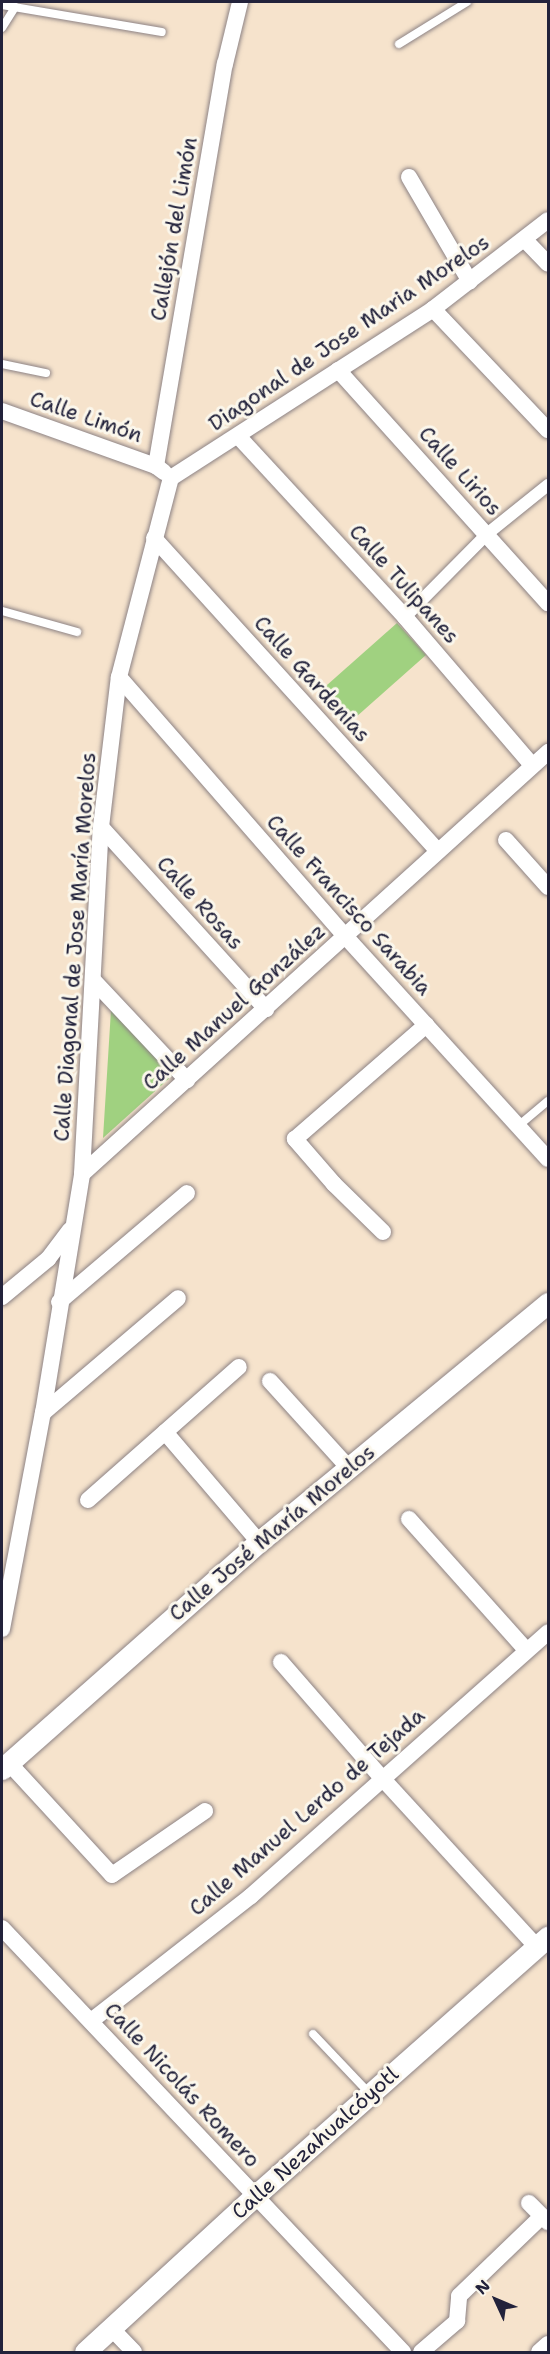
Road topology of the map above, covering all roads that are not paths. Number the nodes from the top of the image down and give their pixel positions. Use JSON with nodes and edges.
{"nodes":[{"id":1,"x":240,"y":2,"type":"edge"},
{"id":2,"x":467,"y":2,"type":"edge"},
{"id":3,"x":2,"y":5,"type":"edge"},
{"id":4,"x":15,"y":7,"type":"junction"},
{"id":5,"x":2,"y":28,"type":"edge"},
{"id":6,"x":162,"y":32,"type":"dead end"},
{"id":7,"x":399,"y":44,"type":"dead end"},
{"id":8,"x":409,"y":177,"type":"dead end"},
{"id":9,"x":549,"y":220,"type":"edge"},
{"id":10,"x":525,"y":240,"type":"junction"},
{"id":11,"x":549,"y":264,"type":"edge"},
{"id":12,"x":471,"y":282,"type":"junction"},
{"id":13,"x":433,"y":309,"type":"junction"},
{"id":14,"x":2,"y":364,"type":"edge"},
{"id":15,"x":338,"y":370,"type":"junction"},
{"id":16,"x":46,"y":373,"type":"dead end"},
{"id":17,"x":2,"y":411,"type":"edge"},
{"id":18,"x":549,"y":430,"type":"edge"},
{"id":19,"x":238,"y":436,"type":"junction"},
{"id":20,"x":156,"y":466,"type":"junction"},
{"id":21,"x":171,"y":478,"type":"junction"},
{"id":22,"x":549,"y":485,"type":"edge"},
{"id":23,"x":488,"y":534,"type":"junction"},
{"id":24,"x":154,"y":538,"type":"junction"},
{"id":25,"x":549,"y":603,"type":"edge"},
{"id":26,"x":2,"y":611,"type":"edge"},
{"id":27,"x":405,"y":617,"type":"junction"},
{"id":28,"x":76,"y":632,"type":"dead end"},
{"id":29,"x":119,"y":677,"type":"junction"},
{"id":30,"x":549,"y":752,"type":"edge"},
{"id":31,"x":532,"y":765,"type":"junction"},
{"id":32,"x":100,"y":827,"type":"junction"},
{"id":33,"x":506,"y":840,"type":"dead end"},
{"id":34,"x":437,"y":850,"type":"junction"},
{"id":35,"x":548,"y":886,"type":"edge"},
{"id":36,"x":346,"y":937,"type":"junction"},
{"id":37,"x":94,"y":981,"type":"junction"},
{"id":38,"x":266,"y":1009,"type":"junction"},
{"id":39,"x":426,"y":1025,"type":"junction"},
{"id":40,"x":186,"y":1080,"type":"junction"},
{"id":41,"x":549,"y":1101,"type":"edge"},
{"id":42,"x":518,"y":1126,"type":"junction"},
{"id":43,"x":549,"y":1160,"type":"edge"},
{"id":44,"x":82,"y":1174,"type":"junction"},
{"id":45,"x":187,"y":1193,"type":"dead end"},
{"id":46,"x":72,"y":1227,"type":"junction"},
{"id":47,"x":382,"y":1232,"type":"dead end"},
{"id":48,"x":2,"y":1297,"type":"edge"},
{"id":49,"x":178,"y":1298,"type":"dead end"},
{"id":50,"x":59,"y":1302,"type":"junction"},
{"id":51,"x":549,"y":1303,"type":"edge"},
{"id":52,"x":239,"y":1366,"type":"dead end"},
{"id":53,"x":270,"y":1381,"type":"dead end"},
{"id":54,"x":43,"y":1413,"type":"junction"},
{"id":55,"x":165,"y":1432,"type":"junction"},
{"id":56,"x":348,"y":1467,"type":"junction"},
{"id":57,"x":88,"y":1500,"type":"dead end"},
{"id":58,"x":409,"y":1519,"type":"dead end"},
{"id":59,"x":259,"y":1542,"type":"junction"},
{"id":60,"x":2,"y":1629,"type":"edge"},
{"id":61,"x":549,"y":1632,"type":"edge"},
{"id":62,"x":526,"y":1650,"type":"junction"},
{"id":63,"x":281,"y":1662,"type":"dead end"},
{"id":64,"x":5,"y":1766,"type":"edge"},
{"id":65,"x":382,"y":1778,"type":"junction"},
{"id":66,"x":205,"y":1811,"type":"dead end"},
{"id":67,"x":2,"y":1928,"type":"edge"},
{"id":68,"x":543,"y":1942,"type":"edge"},
{"id":69,"x":91,"y":2020,"type":"junction"},
{"id":70,"x":313,"y":2034,"type":"dead end"},
{"id":71,"x":370,"y":2095,"type":"junction"},
{"id":72,"x":256,"y":2195,"type":"junction"},
{"id":73,"x":529,"y":2203,"type":"dead end"},
{"id":74,"x":545,"y":2219,"type":"edge"},
{"id":75,"x":111,"y":2328,"type":"junction"},
{"id":76,"x":549,"y":2344,"type":"edge"},
{"id":77,"x":85,"y":2352,"type":"edge"},
{"id":78,"x":134,"y":2352,"type":"edge"},
{"id":79,"x":403,"y":2352,"type":"edge"},
{"id":80,"x":421,"y":2352,"type":"edge"},
{"id":81,"x":539,"y":2352,"type":"edge"}],
"edges":[{"from":1,"to":20,"type":"street","name":"Callejón del Limón"},
{"from":2,"to":7,"type":"lane"},
{"from":3,"to":4,"type":"lane"},
{"from":4,"to":5,"type":"lane"},
{"from":4,"to":6,"type":"lane"},
{"from":8,"to":12,"type":"street"},
{"from":9,"to":10,"type":"street","name":"Diagonal de Jose Maria Morelos"},
{"from":10,"to":11,"type":"street"},
{"from":10,"to":12,"type":"street","name":"Diagonal de Jose Maria Morelos"},
{"from":12,"to":13,"type":"street","name":"Diagonal de Jose Maria Morelos"},
{"from":13,"to":15,"type":"street","name":"Diagonal de Jose Maria Morelos"},
{"from":13,"to":18,"type":"street"},
{"from":14,"to":16,"type":"lane"},
{"from":15,"to":19,"type":"street","name":"Diagonal de Jose Maria Morelos"},
{"from":15,"to":23,"type":"street","name":"Calle Lirios"},
{"from":17,"to":20,"type":"street","name":"Calle Limón"},
{"from":19,"to":21,"type":"street","name":"Diagonal de Jose Maria Morelos"},
{"from":19,"to":27,"type":"street","name":"Calle Tulipanes"},
{"from":20,"to":21,"type":"street","name":"Calle Limón"},
{"from":21,"to":24,"type":"street","name":"Calle Diagonal de Jose María Morelos"},
{"from":22,"to":23,"type":"street"},
{"from":23,"to":25,"type":"street","name":"Calle Lirios"},
{"from":23,"to":27,"type":"street"},
{"from":24,"to":29,"type":"street","name":"Calle Diagonal de Jose María Morelos"},
{"from":24,"to":34,"type":"street","name":"Calle Gardenias"},
{"from":26,"to":28,"type":"lane"},
{"from":27,"to":31,"type":"street","name":"Calle Tulipanes"},
{"from":29,"to":32,"type":"street","name":"Calle Diagonal de Jose María Morelos"},
{"from":29,"to":36,"type":"street","name":"Calle Francisco Sarabia"},
{"from":30,"to":31,"type":"street","name":"Calle Manuel González"},
{"from":31,"to":34,"type":"street","name":"Calle Manuel González"},
{"from":32,"to":37,"type":"street","name":"Calle Diagonal de Jose María Morelos"},
{"from":32,"to":38,"type":"street","name":"Calle Rosas"},
{"from":33,"to":35,"type":"street"},
{"from":34,"to":36,"type":"street","name":"Calle Manuel González"},
{"from":36,"to":38,"type":"street","name":"Calle Manuel González"},
{"from":36,"to":39,"type":"street","name":"Calle Francisco Sarabia"},
{"from":37,"to":40,"type":"street"},
{"from":37,"to":44,"type":"street","name":"Calle Diagonal de Jose María Morelos"},
{"from":38,"to":40,"type":"street","name":"Calle Manuel González"},
{"from":39,"to":42,"type":"street","name":"Calle Francisco Sarabia"},
{"from":39,"to":47,"type":"street"},
{"from":40,"to":44,"type":"street","name":"Calle Manuel González"},
{"from":41,"to":42,"type":"lane"},
{"from":42,"to":43,"type":"street","name":"Calle Francisco Sarabia"},
{"from":44,"to":46,"type":"street"},
{"from":45,"to":50,"type":"street"},
{"from":46,"to":48,"type":"street"},
{"from":46,"to":50,"type":"street"},
{"from":49,"to":54,"type":"street"},
{"from":50,"to":54,"type":"street"},
{"from":51,"to":56,"type":"street","name":"Calle José María Morelos"},
{"from":52,"to":55,"type":"street"},
{"from":53,"to":56,"type":"street"},
{"from":54,"to":60,"type":"street"},
{"from":55,"to":57,"type":"street"},
{"from":55,"to":59,"type":"street"},
{"from":56,"to":59,"type":"street","name":"Calle José María Morelos"},
{"from":58,"to":62,"type":"street"},
{"from":59,"to":64,"type":"street","name":"Calle José María Morelos"},
{"from":61,"to":62,"type":"street","name":"Calle Manuel Lerdo de Tejada"},
{"from":62,"to":65,"type":"street","name":"Calle Manuel Lerdo de Tejada"},
{"from":63,"to":65,"type":"street"},
{"from":64,"to":66,"type":"street"},
{"from":65,"to":68,"type":"street"},
{"from":65,"to":69,"type":"street","name":"Calle Manuel Lerdo de Tejada"},
{"from":67,"to":69,"type":"street","name":"Calle Nicolás Romero"},
{"from":68,"to":71,"type":"street","name":"Calle Nezahualcóyotl"},
{"from":69,"to":72,"type":"street","name":"Calle Nicolás Romero"},
{"from":70,"to":71,"type":"lane"},
{"from":71,"to":72,"type":"street","name":"Calle Nezahualcóyotl"},
{"from":72,"to":75,"type":"street","name":"Calle Nezahualcóyotl"},
{"from":72,"to":79,"type":"street","name":"Calle Nicolás Romero"},
{"from":73,"to":74,"type":"street"},
{"from":74,"to":80,"type":"street"},
{"from":75,"to":77,"type":"street","name":"Calle Nezahualcóyotl"},
{"from":75,"to":78,"type":"street"},
{"from":76,"to":81,"type":"street"}]}
